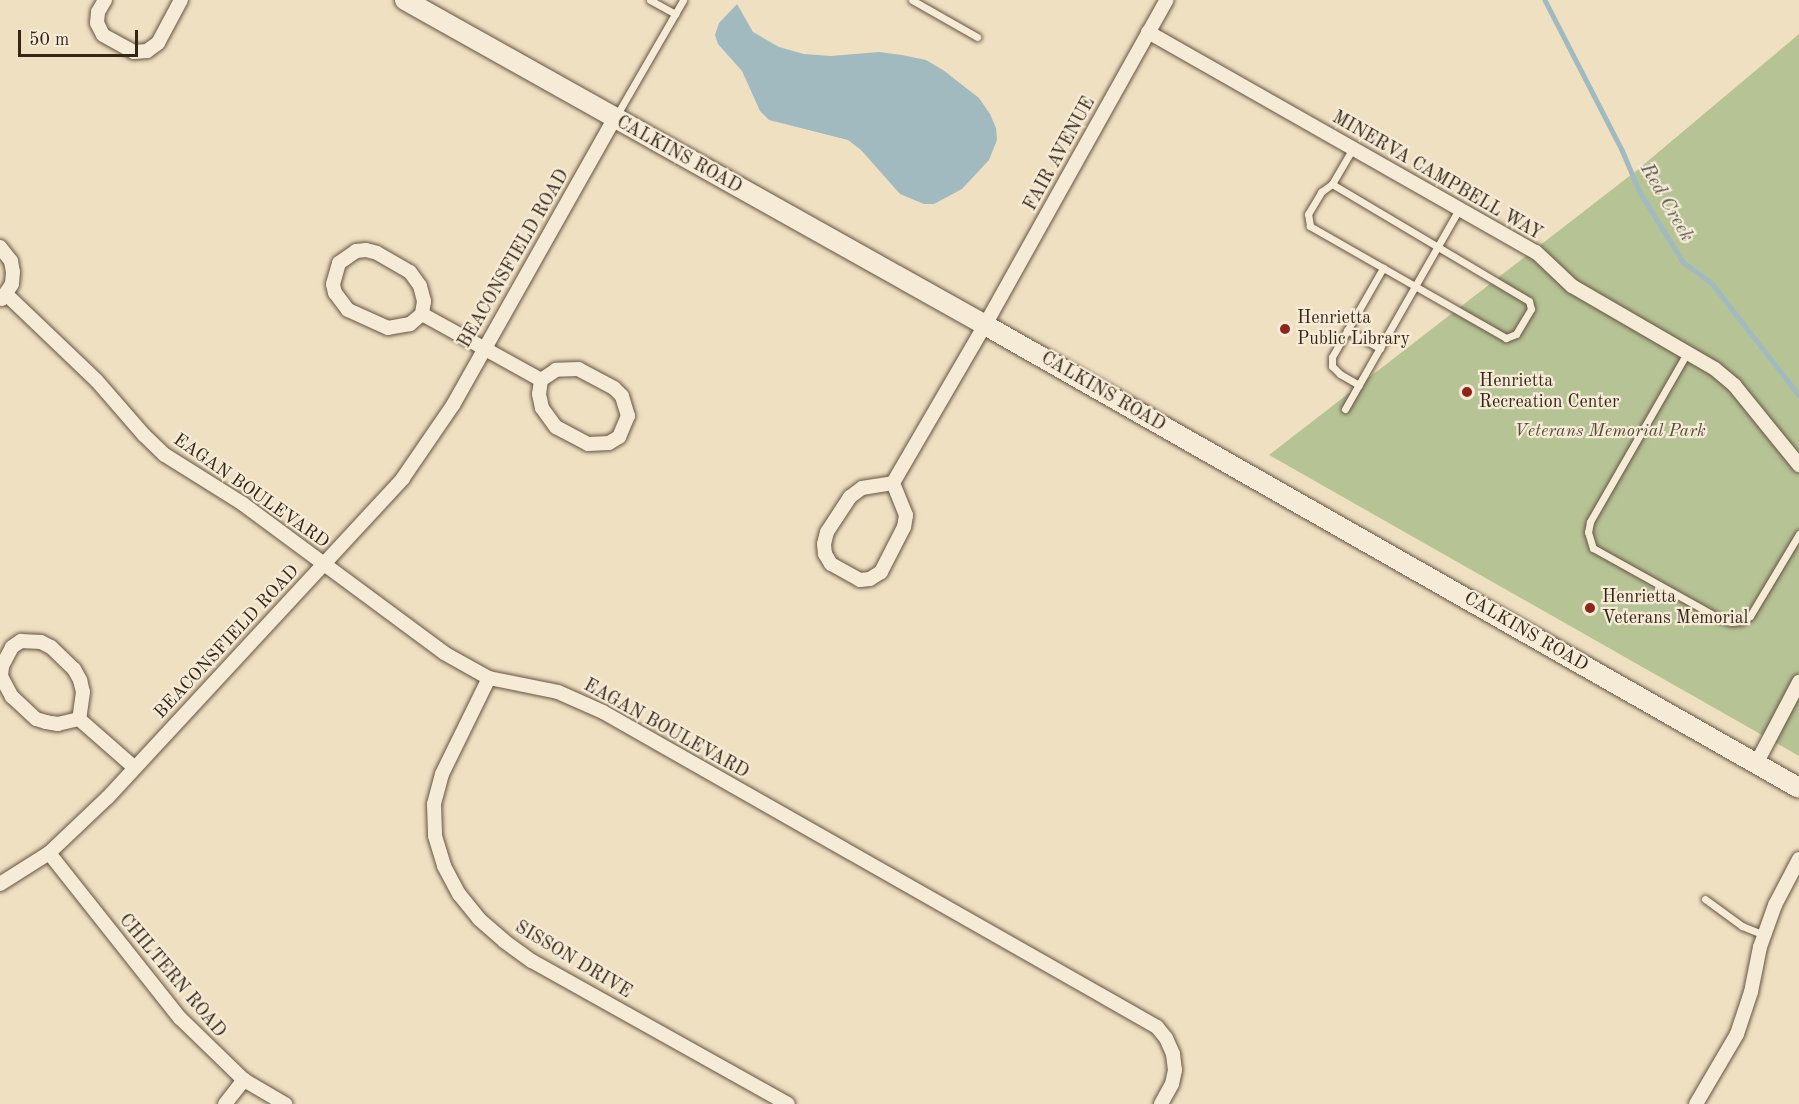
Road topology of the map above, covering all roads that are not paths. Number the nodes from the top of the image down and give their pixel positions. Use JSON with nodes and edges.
{"nodes":[{"id":1,"x":105,"y":0,"type":"edge"},
{"id":2,"x":181,"y":0,"type":"edge"},
{"id":3,"x":405,"y":0,"type":"edge"},
{"id":4,"x":650,"y":0,"type":"edge"},
{"id":5,"x":683,"y":0,"type":"edge"},
{"id":6,"x":912,"y":0,"type":"edge"},
{"id":7,"x":1167,"y":0,"type":"edge"},
{"id":8,"x":675,"y":14,"type":"junction"},
{"id":9,"x":1149,"y":32,"type":"junction"},
{"id":10,"x":977,"y":37,"type":"dead end"},
{"id":11,"x":614,"y":119,"type":"junction"},
{"id":12,"x":1353,"y":148,"type":"junction"},
{"id":13,"x":1332,"y":184,"type":"junction"},
{"id":14,"x":1459,"y":209,"type":"junction"},
{"id":15,"x":1437,"y":246,"type":"junction"},
{"id":16,"x":0,"y":247,"type":"edge"},
{"id":17,"x":1383,"y":268,"type":"junction"},
{"id":18,"x":1414,"y":286,"type":"junction"},
{"id":19,"x":3,"y":298,"type":"edge"},
{"id":20,"x":422,"y":314,"type":"junction"},
{"id":21,"x":986,"y":326,"type":"junction"},
{"id":22,"x":1347,"y":330,"type":"junction"},
{"id":23,"x":1380,"y":348,"type":"junction"},
{"id":24,"x":484,"y":349,"type":"junction"},
{"id":25,"x":1687,"y":353,"type":"junction"},
{"id":26,"x":541,"y":380,"type":"junction"},
{"id":27,"x":1359,"y":385,"type":"junction"},
{"id":28,"x":1345,"y":409,"type":"dead end"},
{"id":29,"x":1799,"y":465,"type":"edge"},
{"id":30,"x":893,"y":483,"type":"junction"},
{"id":31,"x":1799,"y":534,"type":"edge"},
{"id":32,"x":324,"y":564,"type":"junction"},
{"id":33,"x":489,"y":678,"type":"junction"},
{"id":34,"x":1799,"y":682,"type":"edge"},
{"id":35,"x":80,"y":719,"type":"junction"},
{"id":36,"x":1756,"y":764,"type":"junction"},
{"id":37,"x":135,"y":768,"type":"junction"},
{"id":38,"x":1799,"y":788,"type":"edge"},
{"id":39,"x":49,"y":853,"type":"junction"},
{"id":40,"x":1799,"y":859,"type":"edge"},
{"id":41,"x":0,"y":884,"type":"edge"},
{"id":42,"x":1705,"y":899,"type":"dead end"},
{"id":43,"x":1764,"y":935,"type":"junction"},
{"id":44,"x":244,"y":1080,"type":"junction"},
{"id":45,"x":225,"y":1104,"type":"edge"},
{"id":46,"x":285,"y":1104,"type":"edge"},
{"id":47,"x":788,"y":1104,"type":"edge"},
{"id":48,"x":1161,"y":1104,"type":"edge"},
{"id":49,"x":1696,"y":1104,"type":"edge"}],
"edges":[{"from":1,"to":2,"type":"street"},
{"from":3,"to":11,"type":"main road","name":"CALKINS ROAD"},
{"from":4,"to":8,"type":"lane"},
{"from":5,"to":8,"type":"lane"},
{"from":6,"to":10,"type":"lane"},
{"from":7,"to":9,"type":"street","name":"FAIR AVENUE"},
{"from":8,"to":11,"type":"lane"},
{"from":9,"to":12,"type":"street","name":"MINERVA CAMPBELL WAY"},
{"from":9,"to":21,"type":"street","name":"FAIR AVENUE"},
{"from":11,"to":21,"type":"main road","name":"CALKINS ROAD"},
{"from":11,"to":24,"type":"street","name":"BEACONSFIELD ROAD"},
{"from":12,"to":13,"type":"lane"},
{"from":12,"to":14,"type":"street","name":"MINERVA CAMPBELL WAY"},
{"from":13,"to":15,"type":"lane"},
{"from":13,"to":17,"type":"lane"},
{"from":14,"to":15,"type":"lane"},
{"from":14,"to":25,"type":"street","name":"MINERVA CAMPBELL WAY"},
{"from":15,"to":18,"type":"lane"},
{"from":15,"to":18,"type":"lane"},
{"from":16,"to":19,"type":"street","name":"EAGAN BOULEVARD"},
{"from":17,"to":18,"type":"lane"},
{"from":17,"to":22,"type":"lane"},
{"from":18,"to":23,"type":"lane"},
{"from":19,"to":32,"type":"street","name":"EAGAN BOULEVARD"},
{"from":20,"to":20,"type":"street"},
{"from":20,"to":24,"type":"street"},
{"from":21,"to":30,"type":"street","name":"FAIR AVENUE"},
{"from":21,"to":36,"type":"main road","name":"CALKINS ROAD"},
{"from":22,"to":23,"type":"lane"},
{"from":22,"to":27,"type":"lane"},
{"from":23,"to":27,"type":"lane"},
{"from":24,"to":26,"type":"street"},
{"from":24,"to":32,"type":"street","name":"BEACONSFIELD ROAD"},
{"from":25,"to":29,"type":"street","name":"MINERVA CAMPBELL WAY"},
{"from":25,"to":31,"type":"lane"},
{"from":26,"to":26,"type":"street"},
{"from":27,"to":28,"type":"lane"},
{"from":30,"to":30,"type":"street"},
{"from":32,"to":33,"type":"street","name":"EAGAN BOULEVARD"},
{"from":32,"to":37,"type":"street","name":"BEACONSFIELD ROAD"},
{"from":33,"to":47,"type":"street","name":"SISSON DRIVE"},
{"from":33,"to":48,"type":"street","name":"EAGAN BOULEVARD"},
{"from":34,"to":36,"type":"street"},
{"from":35,"to":35,"type":"street"},
{"from":35,"to":37,"type":"street"},
{"from":36,"to":38,"type":"main road","name":"CALKINS ROAD"},
{"from":37,"to":39,"type":"street","name":"BEACONSFIELD ROAD"},
{"from":39,"to":41,"type":"street","name":"BEACONSFIELD ROAD"},
{"from":39,"to":44,"type":"street","name":"CHILTERN ROAD"},
{"from":40,"to":43,"type":"street"},
{"from":42,"to":43,"type":"lane"},
{"from":43,"to":49,"type":"street"},
{"from":44,"to":45,"type":"street"},
{"from":44,"to":46,"type":"street","name":"CHILTERN ROAD"}]}
